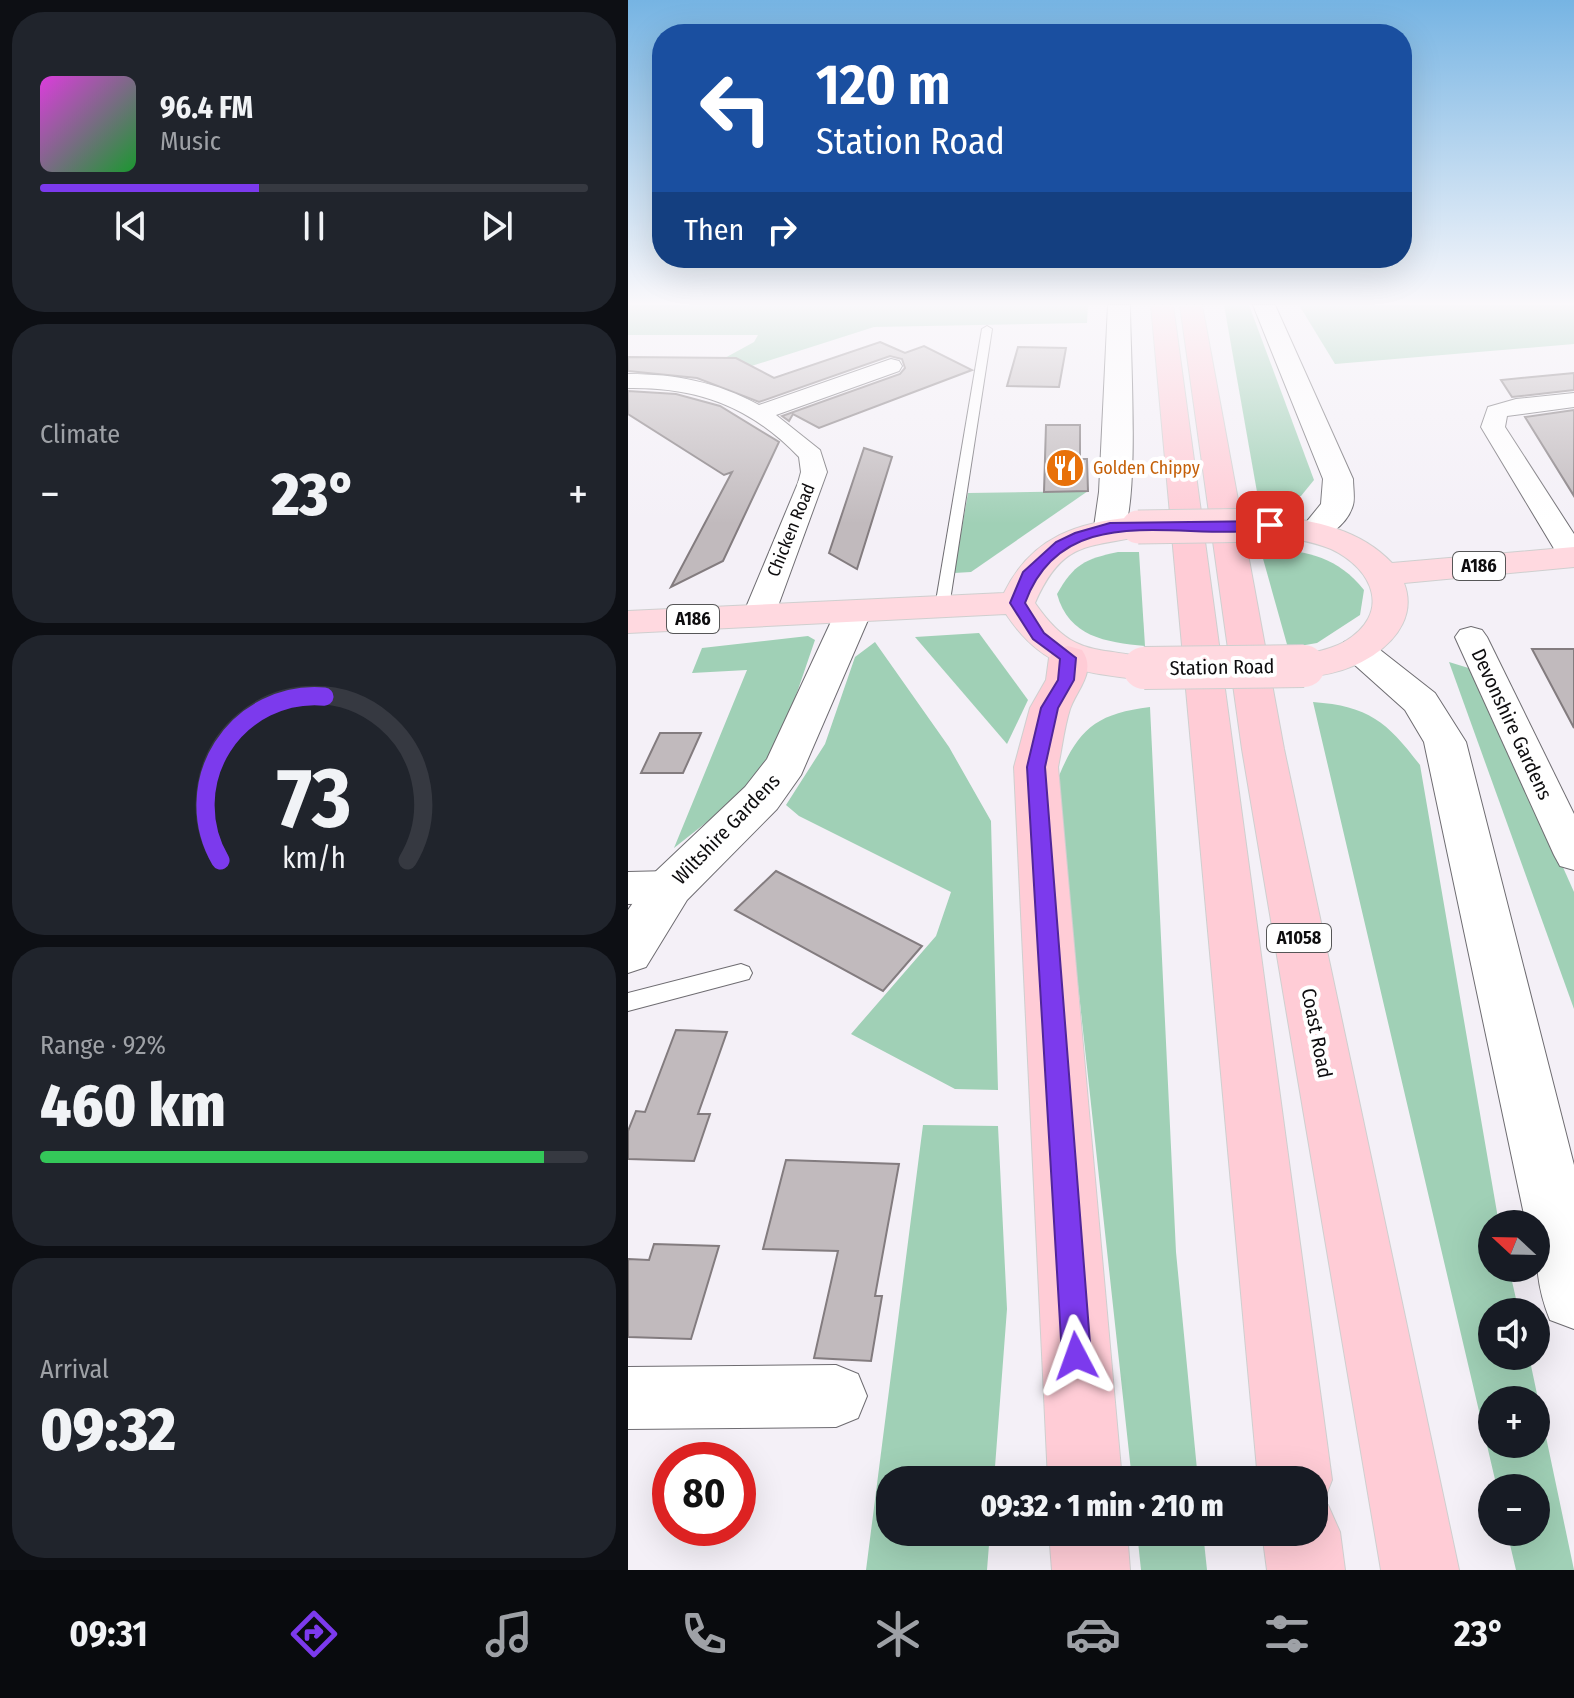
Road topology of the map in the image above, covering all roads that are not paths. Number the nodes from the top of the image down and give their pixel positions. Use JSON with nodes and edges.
{"nodes":[{"id":1,"x":856,"y":378,"type":"edge"},
{"id":2,"x":979,"y":378,"type":"edge"},
{"id":3,"x":1117,"y":378,"type":"edge"},
{"id":4,"x":1170,"y":378,"type":"edge"},
{"id":5,"x":1203,"y":378,"type":"edge"},
{"id":6,"x":1295,"y":378,"type":"edge"},
{"id":7,"x":628,"y":381,"type":"edge"},
{"id":8,"x":1574,"y":400,"type":"edge"},
{"id":9,"x":756,"y":414,"type":"junction"},
{"id":10,"x":1124,"y":527,"type":"junction"},
{"id":11,"x":1315,"y":531,"type":"junction"},
{"id":12,"x":1574,"y":557,"type":"edge"},
{"id":13,"x":1384,"y":574,"type":"junction"},
{"id":14,"x":1017,"y":603,"type":"junction"},
{"id":15,"x":942,"y":607,"type":"junction"},
{"id":16,"x":853,"y":613,"type":"junction"},
{"id":17,"x":758,"y":617,"type":"junction"},
{"id":18,"x":628,"y":622,"type":"edge"},
{"id":19,"x":1471,"y":637,"type":"dead end"},
{"id":20,"x":1357,"y":650,"type":"junction"},
{"id":21,"x":1068,"y":658,"type":"junction"},
{"id":22,"x":1574,"y":855,"type":"edge"},
{"id":23,"x":649,"y":888,"type":"edge"},
{"id":24,"x":628,"y":952,"type":"edge"},
{"id":25,"x":741,"y":973,"type":"dead end"},
{"id":26,"x":628,"y":1002,"type":"edge"},
{"id":27,"x":1574,"y":1296,"type":"edge"},
{"id":28,"x":836,"y":1396,"type":"dead end"},
{"id":29,"x":628,"y":1398,"type":"edge"},
{"id":30,"x":1084,"y":1466,"type":"edge"},
{"id":31,"x":1293,"y":1466,"type":"edge"},
{"id":32,"x":1089,"y":1546,"type":"edge"},
{"id":33,"x":1303,"y":1546,"type":"edge"},
{"id":34,"x":1091,"y":1570,"type":"edge"},
{"id":35,"x":1306,"y":1570,"type":"edge"},
{"id":36,"x":1420,"y":1570,"type":"edge"}],
"edges":[{"from":1,"to":9,"type":"street"},
{"from":2,"to":15,"type":"lane"},
{"from":3,"to":10,"type":"street"},
{"from":4,"to":31,"type":"highway"},
{"from":5,"to":36,"type":"highway","name":"Coast Road","number":"A1058"},
{"from":6,"to":11,"type":"street"},
{"from":7,"to":9,"type":"street","name":"Chicken Road"},
{"from":8,"to":12,"type":"street"},
{"from":9,"to":17,"type":"street","name":"Chicken Road"},
{"from":10,"to":11,"type":"main road","bridge":true},
{"from":10,"to":14,"type":"main road"},
{"from":11,"to":13,"type":"main road"},
{"from":12,"to":13,"type":"main road","number":"A186"},
{"from":13,"to":20,"type":"main road","name":"Station Road"},
{"from":14,"to":15,"type":"main road","number":"A186"},
{"from":14,"to":21,"type":"main road"},
{"from":15,"to":16,"type":"main road","number":"A186"},
{"from":16,"to":17,"type":"main road","number":"A186"},
{"from":16,"to":23,"type":"street","name":"Wiltshire Gardens"},
{"from":17,"to":18,"type":"main road","number":"A186"},
{"from":19,"to":22,"type":"street","name":"Devonshire Gardens"},
{"from":20,"to":21,"type":"main road","name":"Station Road","bridge":true},
{"from":20,"to":27,"type":"street"},
{"from":21,"to":30,"type":"highway"},
{"from":23,"to":24,"type":"street","name":"Wiltshire Gardens"},
{"from":25,"to":26,"type":"lane"},
{"from":28,"to":29,"type":"street"},
{"from":32,"to":34,"type":"highway"},
{"from":33,"to":35,"type":"highway"}]}
